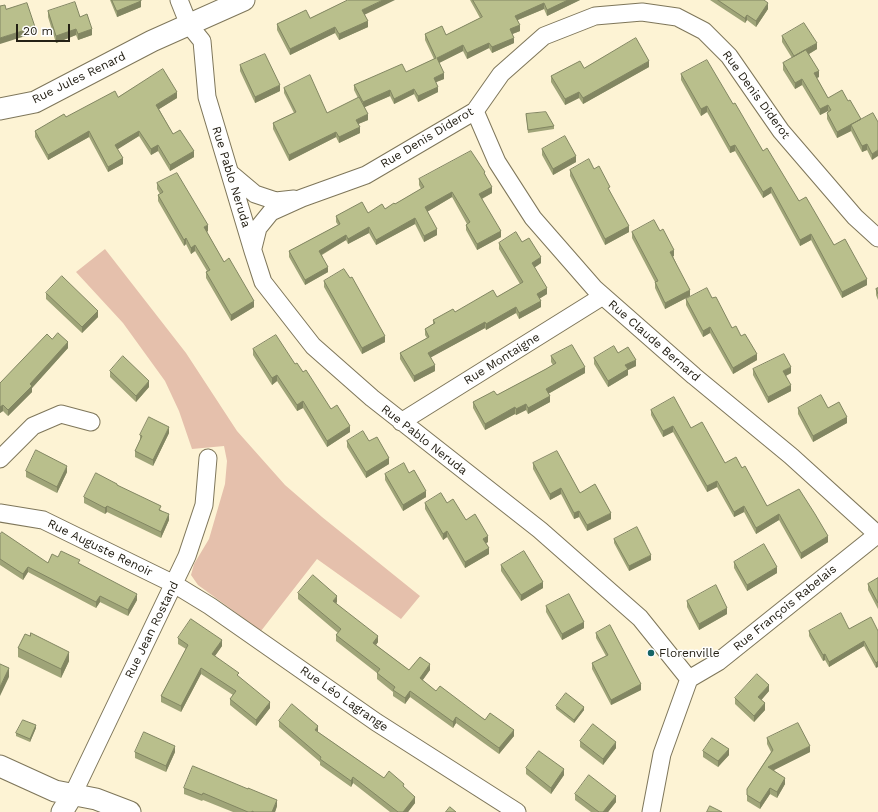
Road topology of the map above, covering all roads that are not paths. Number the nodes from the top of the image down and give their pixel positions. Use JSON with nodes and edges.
{"nodes":[{"id":1,"x":179,"y":0,"type":"edge"},
{"id":2,"x":244,"y":0,"type":"edge"},
{"id":3,"x":189,"y":25,"type":"junction"},
{"id":4,"x":0,"y":109,"type":"edge"},
{"id":5,"x":475,"y":111,"type":"junction"},
{"id":6,"x":230,"y":172,"type":"junction"},
{"id":7,"x":302,"y":198,"type":"junction"},
{"id":8,"x":878,"y":238,"type":"edge"},
{"id":9,"x":253,"y":251,"type":"junction"},
{"id":10,"x":603,"y":296,"type":"junction"},
{"id":11,"x":91,"y":422,"type":"dead end"},
{"id":12,"x":401,"y":422,"type":"junction"},
{"id":13,"x":208,"y":458,"type":"dead end"},
{"id":14,"x":0,"y":459,"type":"edge"},
{"id":15,"x":0,"y":513,"type":"edge"},
{"id":16,"x":877,"y":534,"type":"edge"},
{"id":17,"x":174,"y":584,"type":"junction"},
{"id":18,"x":689,"y":679,"type":"junction"},
{"id":19,"x":0,"y":766,"type":"edge"},
{"id":20,"x":73,"y":794,"type":"junction"},
{"id":21,"x":62,"y":812,"type":"edge"},
{"id":22,"x":130,"y":812,"type":"edge"},
{"id":23,"x":517,"y":812,"type":"edge"},
{"id":24,"x":651,"y":812,"type":"edge"}],
"edges":[{"from":1,"to":3,"type":"street","name":"Rue Pablo Neruda"},
{"from":2,"to":3,"type":"street","name":"Rue Jules Renard"},
{"from":3,"to":4,"type":"street","name":"Rue Jules Renard"},
{"from":3,"to":6,"type":"street","name":"Rue Pablo Neruda"},
{"from":5,"to":7,"type":"street","name":"Rue Denis Diderot"},
{"from":5,"to":8,"type":"street","name":"Rue Denis Diderot"},
{"from":5,"to":10,"type":"street","name":"Rue Claude Bernard"},
{"from":6,"to":7,"type":"street","name":"Rue Denis Diderot"},
{"from":6,"to":9,"type":"street","name":"Rue Pablo Neruda"},
{"from":7,"to":9,"type":"street","name":"Rue Denis Diderot"},
{"from":9,"to":12,"type":"street","name":"Rue Pablo Neruda"},
{"from":10,"to":12,"type":"street","name":"Rue Montaigne"},
{"from":10,"to":16,"type":"street","name":"Rue Claude Bernard"},
{"from":11,"to":14,"type":"street"},
{"from":12,"to":18,"type":"street","name":"Rue Pablo Neruda"},
{"from":13,"to":17,"type":"street","name":"Rue Jean Rostand"},
{"from":15,"to":17,"type":"street","name":"Rue Auguste Renoir"},
{"from":16,"to":18,"type":"street","name":"Rue François Rabelais"},
{"from":17,"to":20,"type":"street","name":"Rue Jean Rostand"},
{"from":17,"to":23,"type":"street","name":"Rue Léo Lagrange"},
{"from":18,"to":24,"type":"street"},
{"from":19,"to":20,"type":"street"},
{"from":20,"to":21,"type":"street"},
{"from":20,"to":22,"type":"street"}]}
